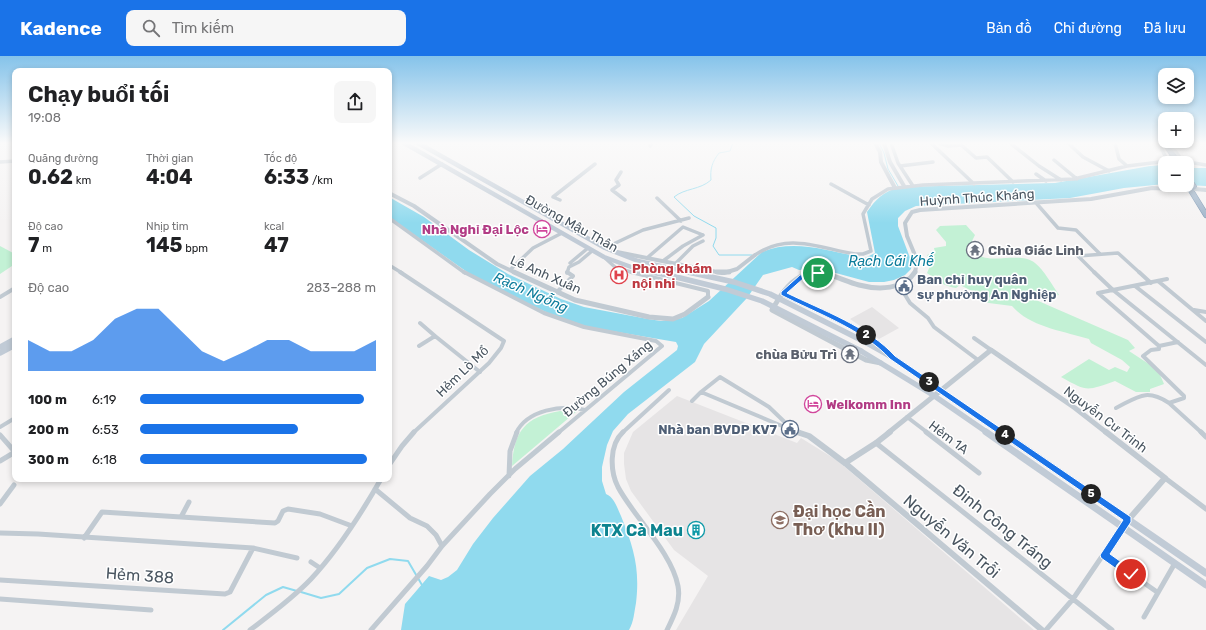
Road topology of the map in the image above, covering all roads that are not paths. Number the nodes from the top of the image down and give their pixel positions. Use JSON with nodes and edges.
{"nodes":[{"id":1,"x":433,"y":170,"type":"edge"},
{"id":2,"x":453,"y":170,"type":"edge"},
{"id":3,"x":588,"y":170,"type":"edge"},
{"id":4,"x":887,"y":170,"type":"edge"},
{"id":5,"x":894,"y":170,"type":"edge"},
{"id":6,"x":902,"y":170,"type":"edge"},
{"id":7,"x":959,"y":170,"type":"edge"},
{"id":8,"x":1001,"y":170,"type":"edge"},
{"id":9,"x":1045,"y":170,"type":"edge"},
{"id":10,"x":1067,"y":170,"type":"edge"},
{"id":11,"x":1113,"y":170,"type":"edge"},
{"id":12,"x":467,"y":171,"type":"joint"},
{"id":13,"x":1109,"y":171,"type":"joint"},
{"id":14,"x":621,"y":172,"type":"dead end"},
{"id":15,"x":461,"y":174,"type":"junction"},
{"id":16,"x":1036,"y":174,"type":"dead end"},
{"id":17,"x":420,"y":178,"type":"dead end"},
{"id":18,"x":1077,"y":178,"type":"junction"},
{"id":19,"x":1061,"y":180,"type":"junction"},
{"id":20,"x":1013,"y":182,"type":"junction"},
{"id":21,"x":1046,"y":182,"type":"junction"},
{"id":22,"x":830,"y":184,"type":"dead end"},
{"id":23,"x":974,"y":184,"type":"junction"},
{"id":24,"x":904,"y":186,"type":"junction"},
{"id":25,"x":913,"y":186,"type":"junction"},
{"id":26,"x":895,"y":188,"type":"junction"},
{"id":27,"x":1158,"y":188,"type":"edge"},
{"id":28,"x":1194,"y":188,"type":"edge"},
{"id":29,"x":1206,"y":190,"type":"edge"},
{"id":30,"x":1192,"y":192,"type":"edge"},
{"id":31,"x":1193,"y":192,"type":"edge"},
{"id":32,"x":392,"y":195,"type":"edge"},
{"id":33,"x":657,"y":198,"type":"dead end"},
{"id":34,"x":560,"y":200,"type":"dead end"},
{"id":35,"x":625,"y":200,"type":"dead end"},
{"id":36,"x":1037,"y":204,"type":"junction"},
{"id":37,"x":869,"y":205,"type":"junction"},
{"id":38,"x":1206,"y":207,"type":"edge"},
{"id":39,"x":1206,"y":215,"type":"edge"},
{"id":40,"x":689,"y":218,"type":"dead end"},
{"id":41,"x":392,"y":220,"type":"edge"},
{"id":42,"x":681,"y":221,"type":"junction"},
{"id":43,"x":562,"y":233,"type":"junction"},
{"id":44,"x":703,"y":241,"type":"dead end"},
{"id":45,"x":605,"y":248,"type":"junction"},
{"id":46,"x":590,"y":250,"type":"junction"},
{"id":47,"x":610,"y":250,"type":"junction"},
{"id":48,"x":1100,"y":254,"type":"junction"},
{"id":49,"x":754,"y":256,"type":"joint"},
{"id":50,"x":604,"y":257,"type":"junction"},
{"id":51,"x":647,"y":258,"type":"junction"},
{"id":52,"x":663,"y":261,"type":"junction"},
{"id":53,"x":570,"y":263,"type":"dead end"},
{"id":54,"x":675,"y":264,"type":"junction"},
{"id":55,"x":392,"y":267,"type":"edge"},
{"id":56,"x":510,"y":270,"type":"junction"},
{"id":57,"x":1167,"y":279,"type":"dead end"},
{"id":58,"x":1158,"y":282,"type":"junction"},
{"id":59,"x":1151,"y":283,"type":"junction"},
{"id":60,"x":899,"y":285,"type":"junction"},
{"id":61,"x":1135,"y":286,"type":"junction"},
{"id":62,"x":12,"y":290,"type":"edge"},
{"id":63,"x":1114,"y":290,"type":"junction"},
{"id":64,"x":557,"y":292,"type":"junction"},
{"id":65,"x":783,"y":294,"type":"junction"},
{"id":66,"x":0,"y":297,"type":"edge"},
{"id":67,"x":708,"y":297,"type":"joint"},
{"id":68,"x":1194,"y":310,"type":"junction"},
{"id":69,"x":1206,"y":312,"type":"edge"},
{"id":70,"x":1206,"y":321,"type":"edge"},
{"id":71,"x":420,"y":323,"type":"dead end"},
{"id":72,"x":435,"y":336,"type":"junction"},
{"id":73,"x":974,"y":338,"type":"dead end"},
{"id":74,"x":12,"y":340,"type":"edge"},
{"id":75,"x":1178,"y":342,"type":"junction"},
{"id":76,"x":1206,"y":342,"type":"edge"},
{"id":77,"x":419,"y":346,"type":"dead end"},
{"id":78,"x":1159,"y":346,"type":"junction"},
{"id":79,"x":0,"y":347,"type":"edge"},
{"id":80,"x":12,"y":347,"type":"edge"},
{"id":81,"x":990,"y":350,"type":"junction"},
{"id":82,"x":0,"y":353,"type":"edge"},
{"id":83,"x":892,"y":357,"type":"junction"},
{"id":84,"x":978,"y":360,"type":"junction"},
{"id":85,"x":882,"y":363,"type":"junction"},
{"id":86,"x":1206,"y":366,"type":"edge"},
{"id":87,"x":480,"y":372,"type":"junction"},
{"id":88,"x":669,"y":390,"type":"dead end"},
{"id":89,"x":940,"y":390,"type":"junction"},
{"id":90,"x":701,"y":392,"type":"junction"},
{"id":91,"x":933,"y":395,"type":"junction"},
{"id":92,"x":692,"y":401,"type":"dead end"},
{"id":93,"x":1170,"y":403,"type":"junction"},
{"id":94,"x":1116,"y":408,"type":"dead end"},
{"id":95,"x":585,"y":410,"type":"junction"},
{"id":96,"x":907,"y":418,"type":"junction"},
{"id":97,"x":12,"y":420,"type":"edge"},
{"id":98,"x":0,"y":427,"type":"edge"},
{"id":99,"x":794,"y":431,"type":"junction"},
{"id":100,"x":0,"y":435,"type":"edge"},
{"id":101,"x":1206,"y":437,"type":"edge"},
{"id":102,"x":876,"y":443,"type":"junction"},
{"id":103,"x":12,"y":449,"type":"edge"},
{"id":104,"x":12,"y":454,"type":"edge"},
{"id":105,"x":392,"y":460,"type":"edge"},
{"id":106,"x":0,"y":461,"type":"edge"},
{"id":107,"x":845,"y":463,"type":"junction"},
{"id":108,"x":979,"y":473,"type":"dead end"},
{"id":109,"x":509,"y":476,"type":"junction"},
{"id":110,"x":1165,"y":478,"type":"junction"},
{"id":111,"x":380,"y":482,"type":"edge"},
{"id":112,"x":14,"y":485,"type":"dead end"},
{"id":113,"x":376,"y":489,"type":"junction"},
{"id":114,"x":189,"y":502,"type":"dead end"},
{"id":115,"x":0,"y":504,"type":"edge"},
{"id":116,"x":1206,"y":509,"type":"edge"},
{"id":117,"x":181,"y":517,"type":"junction"},
{"id":118,"x":1128,"y":519,"type":"junction"},
{"id":119,"x":352,"y":526,"type":"junction"},
{"id":120,"x":1122,"y":527,"type":"junction"},
{"id":121,"x":0,"y":533,"type":"edge"},
{"id":122,"x":84,"y":538,"type":"junction"},
{"id":123,"x":442,"y":546,"type":"junction"},
{"id":124,"x":253,"y":548,"type":"junction"},
{"id":125,"x":1104,"y":555,"type":"junction"},
{"id":126,"x":298,"y":558,"type":"dead end"},
{"id":127,"x":310,"y":562,"type":"dead end"},
{"id":128,"x":1175,"y":563,"type":"junction"},
{"id":129,"x":320,"y":568,"type":"junction"},
{"id":130,"x":1206,"y":573,"type":"edge"},
{"id":131,"x":0,"y":580,"type":"edge"},
{"id":132,"x":1206,"y":585,"type":"edge"},
{"id":133,"x":1157,"y":592,"type":"junction"},
{"id":134,"x":0,"y":599,"type":"edge"},
{"id":135,"x":1073,"y":599,"type":"junction"},
{"id":136,"x":151,"y":610,"type":"dead end"},
{"id":137,"x":1144,"y":617,"type":"dead end"},
{"id":138,"x":250,"y":630,"type":"edge"},
{"id":139,"x":371,"y":630,"type":"edge"},
{"id":140,"x":667,"y":630,"type":"edge"},
{"id":141,"x":1042,"y":630,"type":"edge"},
{"id":142,"x":1046,"y":630,"type":"edge"},
{"id":143,"x":1112,"y":630,"type":"edge"}],
"edges":[{"from":1,"to":17,"type":"street"},
{"from":2,"to":15,"type":"main road","name":"Đường Mậu Thân"},
{"from":3,"to":34,"type":"street"},
{"from":4,"to":26,"type":"street"},
{"from":5,"to":24,"type":"street"},
{"from":6,"to":25,"type":"street"},
{"from":7,"to":23,"type":"street"},
{"from":8,"to":20,"type":"street"},
{"from":9,"to":19,"type":"street"},
{"from":10,"to":18,"type":"street"},
{"from":11,"to":13,"type":"street"},
{"from":12,"to":15,"type":"main road"},
{"from":12,"to":45,"type":"main road","name":"Đường Mậu Thân"},
{"from":13,"to":18,"type":"street"},
{"from":14,"to":35,"type":"street"},
{"from":15,"to":43,"type":"main road","name":"Đường Mậu Thân"},
{"from":16,"to":21,"type":"street"},
{"from":18,"to":19,"type":"street"},
{"from":19,"to":21,"type":"street"},
{"from":20,"to":21,"type":"street"},
{"from":20,"to":23,"type":"street"},
{"from":22,"to":37,"type":"street"},
{"from":23,"to":25,"type":"street"},
{"from":24,"to":25,"type":"street"},
{"from":24,"to":26,"type":"street"},
{"from":26,"to":37,"type":"street"},
{"from":27,"to":36,"type":"street","name":"Huỳnh Thúc Kháng"},
{"from":28,"to":29,"type":"street","name":"Huỳnh Thúc Kháng"},
{"from":30,"to":39,"type":"highway"},
{"from":31,"to":38,"type":"highway"},
{"from":32,"to":56,"type":"street","name":"Lê Anh Xuân"},
{"from":33,"to":42,"type":"street"},
{"from":36,"to":48,"type":"street"},
{"from":36,"to":60,"type":"street","name":"Huỳnh Thúc Kháng"},
{"from":37,"to":49,"type":"street"},
{"from":40,"to":42,"type":"street"},
{"from":41,"to":95,"type":"street","name":"Đường Búng Xáng"},
{"from":42,"to":45,"type":"street"},
{"from":43,"to":46,"type":"main road","name":"Đường Mậu Thân"},
{"from":43,"to":56,"type":"street"},
{"from":44,"to":54,"type":"street"},
{"from":45,"to":47,"type":"main road","name":"Đường Mậu Thân"},
{"from":46,"to":50,"type":"main road","name":"Đường Mậu Thân"},
{"from":46,"to":53,"type":"street"},
{"from":46,"to":64,"type":"street"},
{"from":47,"to":51,"type":"street"},
{"from":47,"to":83,"type":"main road","name":"Đường Mậu Thân","bridge":true},
{"from":48,"to":59,"type":"street"},
{"from":48,"to":63,"type":"street"},
{"from":49,"to":54,"type":"street"},
{"from":50,"to":67,"type":"street"},
{"from":50,"to":85,"type":"main road","name":"Đường Mậu Thân","bridge":true},
{"from":51,"to":52,"type":"street"},
{"from":51,"to":52,"type":"street"},
{"from":52,"to":54,"type":"street"},
{"from":55,"to":87,"type":"street","name":"Hẻm Lò Mổ"},
{"from":56,"to":64,"type":"street","name":"Lê Anh Xuân"},
{"from":57,"to":58,"type":"street"},
{"from":58,"to":59,"type":"street"},
{"from":58,"to":68,"type":"street"},
{"from":59,"to":61,"type":"street"},
{"from":60,"to":65,"type":"street","name":"Huỳnh Thúc Kháng"},
{"from":60,"to":84,"type":"street"},
{"from":61,"to":63,"type":"street"},
{"from":61,"to":76,"type":"street"},
{"from":62,"to":66,"type":"street"},
{"from":63,"to":75,"type":"street"},
{"from":63,"to":78,"type":"street"},
{"from":64,"to":67,"type":"street","name":"Lê Anh Xuân"},
{"from":65,"to":83,"type":"street"},
{"from":65,"to":85,"type":"street","name":"Huỳnh Thúc Kháng"},
{"from":68,"to":69,"type":"street"},
{"from":68,"to":70,"type":"street"},
{"from":71,"to":72,"type":"street"},
{"from":72,"to":77,"type":"street"},
{"from":72,"to":87,"type":"street"},
{"from":73,"to":81,"type":"street","name":"Nguyễn Cư Trinh"},
{"from":74,"to":79,"type":"main road"},
{"from":75,"to":78,"type":"street"},
{"from":75,"to":86,"type":"street"},
{"from":78,"to":93,"type":"street"},
{"from":80,"to":82,"type":"main road"},
{"from":81,"to":84,"type":"street"},
{"from":81,"to":110,"type":"street","name":"Nguyễn Cư Trinh"},
{"from":83,"to":89,"type":"main road"},
{"from":84,"to":89,"type":"street"},
{"from":85,"to":91,"type":"main road"},
{"from":87,"to":105,"type":"street","name":"Hẻm Lò Mổ"},
{"from":88,"to":140,"type":"street"},
{"from":89,"to":91,"type":"street"},
{"from":89,"to":118,"type":"main road"},
{"from":90,"to":92,"type":"street","name":"Nguyễn Văn Trỗi"},
{"from":90,"to":99,"type":"street","name":"Nguyễn Văn Trỗi"},
{"from":90,"to":99,"type":"street","name":"Nguyễn Văn Trỗi"},
{"from":91,"to":96,"type":"street"},
{"from":91,"to":120,"type":"main road"},
{"from":93,"to":94,"type":"street"},
{"from":93,"to":101,"type":"street"},
{"from":95,"to":109,"type":"street","name":"Đường Búng Xáng"},
{"from":95,"to":109,"type":"street"},
{"from":96,"to":102,"type":"street"},
{"from":96,"to":108,"type":"street","name":"Hẻm 1A"},
{"from":97,"to":98,"type":"street"},
{"from":99,"to":107,"type":"street","name":"Nguyễn Văn Trỗi"},
{"from":100,"to":103,"type":"street"},
{"from":102,"to":107,"type":"street"},
{"from":102,"to":135,"type":"street","name":"Đinh Công Tráng"},
{"from":104,"to":106,"type":"street"},
{"from":107,"to":141,"type":"street","name":"Nguyễn Văn Trỗi"},
{"from":109,"to":123,"type":"street","name":"Đường Búng Xáng"},
{"from":110,"to":116,"type":"street","name":"Nguyễn Cư Trinh"},
{"from":110,"to":118,"type":"street"},
{"from":111,"to":113,"type":"street"},
{"from":112,"to":115,"type":"street"},
{"from":113,"to":119,"type":"street"},
{"from":113,"to":123,"type":"street"},
{"from":114,"to":117,"type":"street"},
{"from":117,"to":119,"type":"street"},
{"from":117,"to":122,"type":"street"},
{"from":118,"to":120,"type":"street"},
{"from":118,"to":130,"type":"main road"},
{"from":119,"to":129,"type":"street"},
{"from":120,"to":125,"type":"street"},
{"from":120,"to":128,"type":"main road"},
{"from":121,"to":122,"type":"street"},
{"from":122,"to":124,"type":"street"},
{"from":123,"to":139,"type":"street","name":"Đường Búng Xáng"},
{"from":124,"to":126,"type":"street"},
{"from":124,"to":131,"type":"street","name":"Hẻm 388"},
{"from":125,"to":133,"type":"street"},
{"from":125,"to":135,"type":"street"},
{"from":127,"to":129,"type":"street"},
{"from":128,"to":132,"type":"main road"},
{"from":128,"to":133,"type":"street"},
{"from":129,"to":138,"type":"street"},
{"from":133,"to":137,"type":"street"},
{"from":134,"to":136,"type":"street"},
{"from":135,"to":142,"type":"street"},
{"from":135,"to":143,"type":"street","name":"Đinh Công Tráng"}]}
